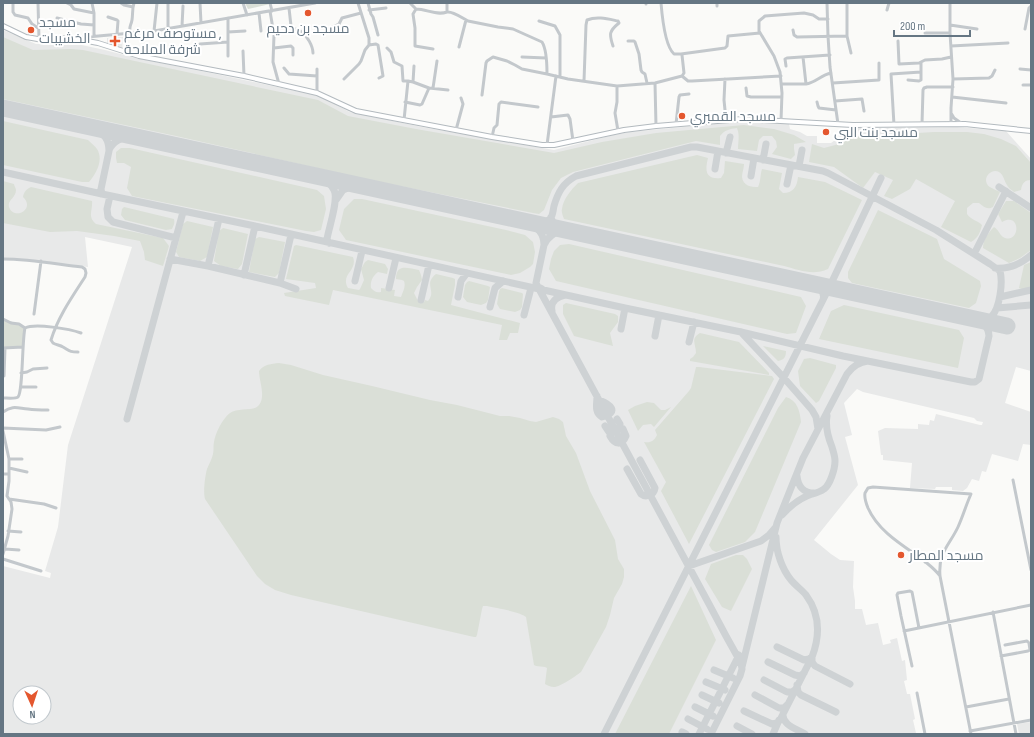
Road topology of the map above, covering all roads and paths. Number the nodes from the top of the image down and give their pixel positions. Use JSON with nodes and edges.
{"nodes":[{"id":1,"x":13,"y":3,"type":"edge"},
{"id":2,"x":38,"y":3,"type":"edge"},
{"id":3,"x":67,"y":3,"type":"edge"},
{"id":4,"x":92,"y":3,"type":"edge"},
{"id":5,"x":121,"y":3,"type":"edge"},
{"id":6,"x":157,"y":3,"type":"edge"},
{"id":7,"x":200,"y":3,"type":"edge"},
{"id":8,"x":243,"y":3,"type":"edge"},
{"id":9,"x":270,"y":3,"type":"edge"},
{"id":10,"x":315,"y":3,"type":"edge"},
{"id":11,"x":358,"y":3,"type":"edge"},
{"id":12,"x":368,"y":3,"type":"edge"},
{"id":13,"x":410,"y":3,"type":"edge"},
{"id":14,"x":447,"y":3,"type":"edge"},
{"id":15,"x":661,"y":3,"type":"edge"},
{"id":16,"x":827,"y":3,"type":"edge"},
{"id":17,"x":847,"y":3,"type":"edge"},
{"id":18,"x":889,"y":3,"type":"edge"},
{"id":19,"x":950,"y":3,"type":"edge"},
{"id":20,"x":168,"y":4,"type":"edge"},
{"id":21,"x":133,"y":5,"type":"edge"},
{"id":22,"x":183,"y":6,"type":"dead end"},
{"id":23,"x":1031,"y":6,"type":"edge"},
{"id":24,"x":289,"y":8,"type":"junction"},
{"id":25,"x":386,"y":8,"type":"dead end"},
{"id":26,"x":416,"y":9,"type":"junction"},
{"id":27,"x":369,"y":10,"type":"junction"},
{"id":28,"x":887,"y":10,"type":"dead end"},
{"id":29,"x":271,"y":11,"type":"junction"},
{"id":30,"x":447,"y":12,"type":"junction"},
{"id":31,"x":94,"y":13,"type":"junction"},
{"id":32,"x":259,"y":13,"type":"junction"},
{"id":33,"x":361,"y":13,"type":"junction"},
{"id":34,"x":247,"y":15,"type":"junction"},
{"id":35,"x":108,"y":17,"type":"dead end"},
{"id":36,"x":57,"y":18,"type":"dead end"},
{"id":37,"x":228,"y":18,"type":"junction"},
{"id":38,"x":828,"y":19,"type":"junction"},
{"id":39,"x":466,"y":20,"type":"junction"},
{"id":40,"x":539,"y":21,"type":"dead end"},
{"id":41,"x":201,"y":23,"type":"junction"},
{"id":42,"x":94,"y":25,"type":"junction"},
{"id":43,"x":950,"y":25,"type":"junction"},
{"id":44,"x":3,"y":26,"type":"edge"},
{"id":45,"x":182,"y":26,"type":"junction"},
{"id":46,"x":38,"y":28,"type":"junction"},
{"id":47,"x":168,"y":28,"type":"junction"},
{"id":48,"x":328,"y":29,"type":"dead end"},
{"id":49,"x":977,"y":29,"type":"dead end"},
{"id":50,"x":1025,"y":29,"type":"dead end"},
{"id":51,"x":154,"y":30,"type":"junction"},
{"id":52,"x":793,"y":30,"type":"dead end"},
{"id":53,"x":245,"y":31,"type":"dead end"},
{"id":54,"x":261,"y":31,"type":"dead end"},
{"id":55,"x":228,"y":32,"type":"junction"},
{"id":56,"x":130,"y":33,"type":"junction"},
{"id":57,"x":760,"y":33,"type":"junction"},
{"id":58,"x":925,"y":33,"type":"dead end"},
{"id":59,"x":117,"y":34,"type":"junction"},
{"id":60,"x":950,"y":34,"type":"junction"},
{"id":61,"x":105,"y":35,"type":"junction"},
{"id":62,"x":378,"y":35,"type":"dead end"},
{"id":63,"x":94,"y":36,"type":"junction"},
{"id":64,"x":828,"y":36,"type":"junction"},
{"id":65,"x":847,"y":36,"type":"junction"},
{"id":66,"x":71,"y":38,"type":"junction"},
{"id":67,"x":39,"y":40,"type":"junction"},
{"id":68,"x":628,"y":41,"type":"dead end"},
{"id":69,"x":898,"y":41,"type":"dead end"},
{"id":70,"x":228,"y":42,"type":"junction"},
{"id":71,"x":1008,"y":43,"type":"dead end"},
{"id":72,"x":200,"y":44,"type":"dead end"},
{"id":73,"x":369,"y":45,"type":"junction"},
{"id":74,"x":105,"y":46,"type":"junction"},
{"id":75,"x":613,"y":46,"type":"dead end"},
{"id":76,"x":951,"y":46,"type":"junction"},
{"id":77,"x":459,"y":47,"type":"dead end"},
{"id":78,"x":274,"y":48,"type":"junction"},
{"id":79,"x":387,"y":48,"type":"dead end"},
{"id":80,"x":433,"y":49,"type":"dead end"},
{"id":81,"x":243,"y":51,"type":"dead end"},
{"id":82,"x":851,"y":52,"type":"dead end"},
{"id":83,"x":313,"y":53,"type":"dead end"},
{"id":84,"x":681,"y":54,"type":"junction"},
{"id":85,"x":293,"y":55,"type":"dead end"},
{"id":86,"x":830,"y":55,"type":"junction"},
{"id":87,"x":228,"y":56,"type":"dead end"},
{"id":88,"x":522,"y":57,"type":"dead end"},
{"id":89,"x":803,"y":57,"type":"junction"},
{"id":90,"x":952,"y":57,"type":"junction"},
{"id":91,"x":546,"y":58,"type":"junction"},
{"id":92,"x":437,"y":61,"type":"dead end"},
{"id":93,"x":921,"y":62,"type":"junction"},
{"id":94,"x":879,"y":63,"type":"dead end"},
{"id":95,"x":414,"y":66,"type":"dead end"},
{"id":96,"x":786,"y":66,"type":"dead end"},
{"id":97,"x":284,"y":68,"type":"dead end"},
{"id":98,"x":317,"y":69,"type":"dead end"},
{"id":99,"x":1020,"y":69,"type":"dead end"},
{"id":100,"x":995,"y":70,"type":"dead end"},
{"id":101,"x":1031,"y":70,"type":"edge"},
{"id":102,"x":921,"y":72,"type":"junction"},
{"id":103,"x":831,"y":73,"type":"junction"},
{"id":104,"x":547,"y":74,"type":"junction"},
{"id":105,"x":244,"y":76,"type":"junction"},
{"id":106,"x":317,"y":76,"type":"junction"},
{"id":107,"x":556,"y":76,"type":"junction"},
{"id":108,"x":682,"y":76,"type":"junction"},
{"id":109,"x":781,"y":76,"type":"junction"},
{"id":110,"x":560,"y":77,"type":"junction"},
{"id":111,"x":379,"y":78,"type":"dead end"},
{"id":112,"x":344,"y":79,"type":"dead end"},
{"id":113,"x":725,"y":79,"type":"junction"},
{"id":114,"x":953,"y":79,"type":"junction"},
{"id":115,"x":908,"y":80,"type":"dead end"},
{"id":116,"x":408,"y":81,"type":"junction"},
{"id":117,"x":584,"y":81,"type":"junction"},
{"id":118,"x":413,"y":82,"type":"junction"},
{"id":119,"x":647,"y":83,"type":"junction"},
{"id":120,"x":655,"y":83,"type":"junction"},
{"id":121,"x":833,"y":83,"type":"junction"},
{"id":122,"x":279,"y":84,"type":"junction"},
{"id":123,"x":782,"y":84,"type":"junction"},
{"id":124,"x":806,"y":84,"type":"junction"},
{"id":125,"x":1023,"y":85,"type":"dead end"},
{"id":126,"x":1031,"y":85,"type":"edge"},
{"id":127,"x":617,"y":86,"type":"junction"},
{"id":128,"x":953,"y":87,"type":"junction"},
{"id":129,"x":431,"y":88,"type":"junction"},
{"id":130,"x":746,"y":88,"type":"dead end"},
{"id":131,"x":448,"y":90,"type":"dead end"},
{"id":132,"x":317,"y":93,"type":"junction"},
{"id":133,"x":689,"y":94,"type":"dead end"},
{"id":134,"x":482,"y":95,"type":"dead end"},
{"id":135,"x":782,"y":97,"type":"junction"},
{"id":136,"x":952,"y":97,"type":"junction"},
{"id":137,"x":460,"y":98,"type":"dead end"},
{"id":138,"x":835,"y":100,"type":"junction"},
{"id":139,"x":405,"y":102,"type":"junction"},
{"id":140,"x":817,"y":102,"type":"dead end"},
{"id":141,"x":1006,"y":103,"type":"dead end"},
{"id":142,"x":538,"y":107,"type":"dead end"},
{"id":143,"x":836,"y":110,"type":"junction"},
{"id":144,"x":864,"y":111,"type":"dead end"},
{"id":145,"x":950,"y":112,"type":"junction"},
{"id":146,"x":551,"y":117,"type":"junction"},
{"id":147,"x":404,"y":120,"type":"junction"},
{"id":148,"x":726,"y":120,"type":"junction"},
{"id":149,"x":781,"y":121,"type":"junction"},
{"id":150,"x":676,"y":124,"type":"junction"},
{"id":151,"x":838,"y":124,"type":"junction"},
{"id":152,"x":922,"y":124,"type":"junction"},
{"id":153,"x":950,"y":124,"type":"junction"},
{"id":154,"x":962,"y":124,"type":"junction"},
{"id":155,"x":894,"y":125,"type":"junction"},
{"id":156,"x":656,"y":126,"type":"junction"},
{"id":157,"x":456,"y":130,"type":"junction"},
{"id":158,"x":618,"y":131,"type":"junction"},
{"id":159,"x":1031,"y":131,"type":"edge"},
{"id":160,"x":492,"y":137,"type":"junction"},
{"id":161,"x":573,"y":141,"type":"junction"},
{"id":162,"x":547,"y":145,"type":"junction"},
{"id":163,"x":3,"y":259,"type":"edge"},
{"id":164,"x":41,"y":261,"type":"junction"},
{"id":165,"x":34,"y":314,"type":"dead end"},
{"id":166,"x":3,"y":320,"type":"edge"},
{"id":167,"x":25,"y":328,"type":"junction"},
{"id":168,"x":56,"y":328,"type":"junction"},
{"id":169,"x":81,"y":333,"type":"dead end"},
{"id":170,"x":23,"y":347,"type":"junction"},
{"id":171,"x":4,"y":348,"type":"edge"},
{"id":172,"x":78,"y":352,"type":"dead end"},
{"id":173,"x":46,"y":368,"type":"dead end"},
{"id":174,"x":21,"y":373,"type":"junction"},
{"id":175,"x":4,"y":376,"type":"dead end"},
{"id":176,"x":36,"y":387,"type":"dead end"},
{"id":177,"x":21,"y":388,"type":"junction"},
{"id":178,"x":3,"y":398,"type":"edge"},
{"id":179,"x":48,"y":410,"type":"dead end"},
{"id":180,"x":3,"y":412,"type":"edge"},
{"id":181,"x":60,"y":427,"type":"dead end"},
{"id":182,"x":3,"y":429,"type":"edge"},
{"id":183,"x":9,"y":459,"type":"junction"},
{"id":184,"x":22,"y":459,"type":"dead end"},
{"id":185,"x":9,"y":468,"type":"junction"},
{"id":186,"x":27,"y":472,"type":"dead end"},
{"id":187,"x":3,"y":474,"type":"edge"},
{"id":188,"x":9,"y":474,"type":"junction"},
{"id":189,"x":1013,"y":480,"type":"dead end"},
{"id":190,"x":6,"y":496,"type":"edge"},
{"id":191,"x":56,"y":508,"type":"dead end"},
{"id":192,"x":8,"y":531,"type":"junction"},
{"id":193,"x":21,"y":532,"type":"dead end"},
{"id":194,"x":3,"y":535,"type":"edge"},
{"id":195,"x":8,"y":536,"type":"junction"},
{"id":196,"x":5,"y":549,"type":"junction"},
{"id":197,"x":944,"y":549,"type":"junction"},
{"id":198,"x":19,"y":550,"type":"dead end"},
{"id":199,"x":3,"y":554,"type":"edge"},
{"id":200,"x":933,"y":558,"type":"junction"},
{"id":201,"x":3,"y":559,"type":"edge"},
{"id":202,"x":925,"y":562,"type":"junction"},
{"id":203,"x":940,"y":564,"type":"junction"},
{"id":204,"x":1031,"y":570,"type":"edge"},
{"id":205,"x":41,"y":571,"type":"dead end"},
{"id":206,"x":940,"y":576,"type":"junction"},
{"id":207,"x":1031,"y":605,"type":"edge"},
{"id":208,"x":993,"y":612,"type":"junction"},
{"id":209,"x":949,"y":621,"type":"junction"},
{"id":210,"x":919,"y":628,"type":"junction"},
{"id":211,"x":904,"y":631,"type":"junction"},
{"id":212,"x":1005,"y":644,"type":"dead end"},
{"id":213,"x":1002,"y":656,"type":"junction"},
{"id":214,"x":912,"y":666,"type":"dead end"},
{"id":215,"x":917,"y":693,"type":"dead end"},
{"id":216,"x":1009,"y":699,"type":"junction"},
{"id":217,"x":966,"y":707,"type":"junction"},
{"id":218,"x":1031,"y":720,"type":"edge"},
{"id":219,"x":1014,"y":723,"type":"junction"},
{"id":220,"x":970,"y":732,"type":"edge"},
{"id":221,"x":925,"y":734,"type":"edge"},
{"id":222,"x":1016,"y":734,"type":"edge"}],
"edges":[{"from":1,"to":46,"type":"street"},
{"from":2,"to":46,"type":"street"},
{"from":3,"to":31,"type":"street"},
{"from":4,"to":31,"type":"street"},
{"from":5,"to":21,"type":"street"},
{"from":6,"to":51,"type":"street"},
{"from":7,"to":41,"type":"street"},
{"from":8,"to":34,"type":"street"},
{"from":9,"to":29,"type":"street"},
{"from":10,"to":24,"type":"street"},
{"from":11,"to":33,"type":"street"},
{"from":12,"to":27,"type":"street"},
{"from":13,"to":26,"type":"street"},
{"from":14,"to":30,"type":"street"},
{"from":15,"to":84,"type":"street"},
{"from":16,"to":38,"type":"street"},
{"from":17,"to":65,"type":"street"},
{"from":18,"to":28,"type":"street"},
{"from":19,"to":43,"type":"street"},
{"from":20,"to":47,"type":"street"},
{"from":21,"to":56,"type":"street"},
{"from":22,"to":45,"type":"street"},
{"from":23,"to":50,"type":"street"},
{"from":24,"to":29,"type":"street"},
{"from":24,"to":83,"type":"street"},
{"from":25,"to":27,"type":"street"},
{"from":26,"to":30,"type":"street"},
{"from":26,"to":80,"type":"street"},
{"from":27,"to":62,"type":"street"},
{"from":29,"to":32,"type":"street"},
{"from":29,"to":78,"type":"street"},
{"from":30,"to":39,"type":"street"},
{"from":31,"to":42,"type":"street"},
{"from":32,"to":34,"type":"street"},
{"from":32,"to":54,"type":"street"},
{"from":33,"to":48,"type":"street"},
{"from":33,"to":73,"type":"street"},
{"from":34,"to":37,"type":"street"},
{"from":35,"to":59,"type":"street"},
{"from":36,"to":42,"type":"street"},
{"from":37,"to":41,"type":"street"},
{"from":37,"to":55,"type":"street"},
{"from":38,"to":57,"type":"street"},
{"from":38,"to":64,"type":"street"},
{"from":39,"to":77,"type":"street"},
{"from":39,"to":91,"type":"street"},
{"from":40,"to":110,"type":"street"},
{"from":41,"to":45,"type":"street"},
{"from":42,"to":63,"type":"street"},
{"from":43,"to":49,"type":"street"},
{"from":43,"to":60,"type":"street"},
{"from":44,"to":67,"type":"main road"},
{"from":45,"to":47,"type":"street"},
{"from":46,"to":67,"type":"street"},
{"from":47,"to":51,"type":"street"},
{"from":51,"to":56,"type":"street"},
{"from":52,"to":64,"type":"street"},
{"from":53,"to":55,"type":"street"},
{"from":55,"to":70,"type":"street"},
{"from":56,"to":59,"type":"street"},
{"from":57,"to":84,"type":"street"},
{"from":57,"to":109,"type":"street"},
{"from":58,"to":60,"type":"street"},
{"from":59,"to":61,"type":"street"},
{"from":60,"to":76,"type":"street"},
{"from":61,"to":63,"type":"street"},
{"from":61,"to":74,"type":"street"},
{"from":63,"to":66,"type":"street"},
{"from":64,"to":65,"type":"street"},
{"from":64,"to":86,"type":"street"},
{"from":65,"to":82,"type":"street"},
{"from":66,"to":67,"type":"main road"},
{"from":66,"to":74,"type":"main road"},
{"from":68,"to":119,"type":"street"},
{"from":69,"to":93,"type":"street"},
{"from":70,"to":72,"type":"street"},
{"from":70,"to":87,"type":"street"},
{"from":71,"to":76,"type":"street"},
{"from":73,"to":111,"type":"street"},
{"from":73,"to":112,"type":"street"},
{"from":74,"to":105,"type":"main road"},
{"from":75,"to":117,"type":"street"},
{"from":76,"to":90,"type":"street"},
{"from":78,"to":85,"type":"street"},
{"from":78,"to":122,"type":"street"},
{"from":79,"to":116,"type":"street"},
{"from":81,"to":105,"type":"street"},
{"from":84,"to":108,"type":"street"},
{"from":86,"to":89,"type":"street"},
{"from":86,"to":103,"type":"street"},
{"from":88,"to":91,"type":"street"},
{"from":89,"to":96,"type":"street"},
{"from":89,"to":124,"type":"street"},
{"from":90,"to":93,"type":"street"},
{"from":90,"to":114,"type":"street"},
{"from":91,"to":104,"type":"street"},
{"from":92,"to":129,"type":"street"},
{"from":93,"to":102,"type":"street"},
{"from":94,"to":121,"type":"street"},
{"from":95,"to":118,"type":"street"},
{"from":97,"to":106,"type":"street"},
{"from":98,"to":106,"type":"street"},
{"from":99,"to":101,"type":"street"},
{"from":100,"to":114,"type":"street"},
{"from":102,"to":115,"type":"street"},
{"from":102,"to":155,"type":"street"},
{"from":103,"to":121,"type":"street"},
{"from":103,"to":124,"type":"street"},
{"from":104,"to":107,"type":"street"},
{"from":104,"to":134,"type":"street"},
{"from":105,"to":122,"type":"main road"},
{"from":106,"to":132,"type":"street"},
{"from":107,"to":110,"type":"street"},
{"from":107,"to":146,"type":"street"},
{"from":108,"to":113,"type":"street"},
{"from":108,"to":120,"type":"street"},
{"from":109,"to":113,"type":"street"},
{"from":109,"to":123,"type":"street"},
{"from":110,"to":117,"type":"street"},
{"from":113,"to":148,"type":"street"},
{"from":114,"to":128,"type":"street"},
{"from":116,"to":118,"type":"street"},
{"from":116,"to":139,"type":"street"},
{"from":117,"to":127,"type":"street"},
{"from":118,"to":129,"type":"street"},
{"from":119,"to":120,"type":"street"},
{"from":119,"to":127,"type":"street"},
{"from":120,"to":156,"type":"street"},
{"from":121,"to":138,"type":"street"},
{"from":122,"to":132,"type":"main road"},
{"from":123,"to":124,"type":"street"},
{"from":123,"to":135,"type":"street"},
{"from":125,"to":126,"type":"street"},
{"from":127,"to":158,"type":"street"},
{"from":128,"to":136,"type":"street"},
{"from":128,"to":152,"type":"street"},
{"from":129,"to":131,"type":"street"},
{"from":129,"to":139,"type":"street"},
{"from":130,"to":135,"type":"street"},
{"from":132,"to":147,"type":"main road"},
{"from":133,"to":150,"type":"street"},
{"from":135,"to":149,"type":"street"},
{"from":136,"to":141,"type":"street"},
{"from":136,"to":145,"type":"street"},
{"from":137,"to":157,"type":"street"},
{"from":138,"to":143,"type":"street"},
{"from":138,"to":144,"type":"street"},
{"from":139,"to":147,"type":"street"},
{"from":140,"to":143,"type":"street"},
{"from":142,"to":160,"type":"street"},
{"from":143,"to":151,"type":"street"},
{"from":145,"to":153,"type":"street"},
{"from":145,"to":154,"type":"street"},
{"from":146,"to":161,"type":"street"},
{"from":146,"to":162,"type":"street"},
{"from":147,"to":157,"type":"main road"},
{"from":148,"to":149,"type":"main road"},
{"from":148,"to":150,"type":"main road"},
{"from":149,"to":151,"type":"main road"},
{"from":150,"to":156,"type":"main road"},
{"from":151,"to":155,"type":"main road"},
{"from":152,"to":153,"type":"main road"},
{"from":152,"to":155,"type":"main road"},
{"from":153,"to":154,"type":"main road"},
{"from":154,"to":159,"type":"main road"},
{"from":156,"to":158,"type":"main road"},
{"from":157,"to":160,"type":"main road"},
{"from":158,"to":161,"type":"main road"},
{"from":160,"to":162,"type":"main road"},
{"from":161,"to":162,"type":"main road"},
{"from":163,"to":164,"type":"street"},
{"from":164,"to":165,"type":"street"},
{"from":164,"to":168,"type":"street"},
{"from":166,"to":167,"type":"street"},
{"from":167,"to":168,"type":"street"},
{"from":167,"to":170,"type":"street"},
{"from":168,"to":169,"type":"street"},
{"from":168,"to":172,"type":"street"},
{"from":170,"to":171,"type":"street"},
{"from":170,"to":174,"type":"street"},
{"from":171,"to":175,"type":"street"},
{"from":173,"to":174,"type":"street"},
{"from":174,"to":177,"type":"street"},
{"from":176,"to":177,"type":"street"},
{"from":177,"to":178,"type":"street"},
{"from":179,"to":180,"type":"street"},
{"from":181,"to":182,"type":"street"},
{"from":182,"to":183,"type":"street"},
{"from":183,"to":184,"type":"street"},
{"from":183,"to":185,"type":"street"},
{"from":185,"to":186,"type":"street"},
{"from":185,"to":188,"type":"street"},
{"from":187,"to":188,"type":"street"},
{"from":188,"to":190,"type":"street"},
{"from":189,"to":204,"type":"street"},
{"from":190,"to":191,"type":"street"},
{"from":190,"to":192,"type":"street"},
{"from":192,"to":193,"type":"street"},
{"from":192,"to":195,"type":"street"},
{"from":194,"to":195,"type":"street"},
{"from":195,"to":196,"type":"street"},
{"from":196,"to":198,"type":"street"},
{"from":196,"to":199,"type":"street"},
{"from":197,"to":200,"type":"street"},
{"from":197,"to":202,"type":"street"},
{"from":197,"to":203,"type":"street"},
{"from":200,"to":202,"type":"street"},
{"from":200,"to":203,"type":"street"},
{"from":201,"to":205,"type":"street"},
{"from":202,"to":206,"type":"street"},
{"from":203,"to":206,"type":"street"},
{"from":206,"to":209,"type":"street"},
{"from":207,"to":208,"type":"street"},
{"from":208,"to":209,"type":"street"},
{"from":208,"to":213,"type":"street"},
{"from":209,"to":210,"type":"street"},
{"from":209,"to":217,"type":"street"},
{"from":210,"to":211,"type":"street"},
{"from":210,"to":211,"type":"street"},
{"from":211,"to":214,"type":"street"},
{"from":212,"to":213,"type":"street"},
{"from":213,"to":216,"type":"street"},
{"from":215,"to":221,"type":"street"},
{"from":216,"to":217,"type":"street"},
{"from":216,"to":219,"type":"street"},
{"from":217,"to":220,"type":"street"},
{"from":218,"to":219,"type":"street"},
{"from":219,"to":220,"type":"street"},
{"from":219,"to":222,"type":"street"}]}
